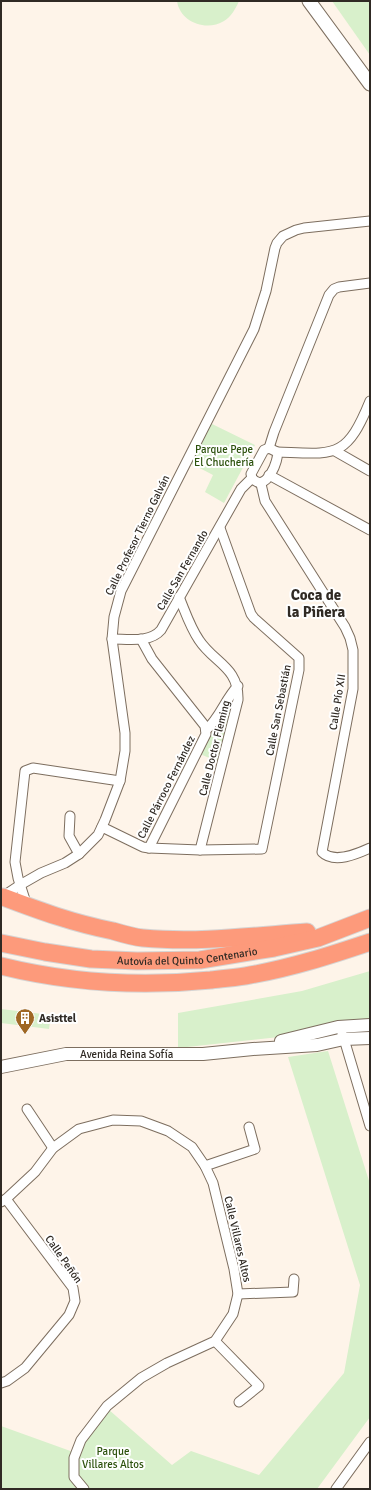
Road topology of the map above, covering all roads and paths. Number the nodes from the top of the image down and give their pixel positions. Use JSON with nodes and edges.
{"nodes":[{"id":1,"x":309,"y":1,"type":"edge"},
{"id":2,"x":370,"y":84,"type":"edge"},
{"id":3,"x":370,"y":221,"type":"edge"},
{"id":4,"x":370,"y":283,"type":"edge"},
{"id":5,"x":370,"y":401,"type":"edge"},
{"id":6,"x":361,"y":423,"type":"junction"},
{"id":7,"x":370,"y":426,"type":"edge"},
{"id":8,"x":273,"y":450,"type":"junction"},
{"id":9,"x":335,"y":451,"type":"junction"},
{"id":10,"x":370,"y":471,"type":"edge"},
{"id":11,"x":269,"y":475,"type":"junction"},
{"id":12,"x":252,"y":478,"type":"junction"},
{"id":13,"x":261,"y":484,"type":"junction"},
{"id":14,"x":220,"y":528,"type":"junction"},
{"id":15,"x":370,"y":530,"type":"edge"},
{"id":16,"x":179,"y":597,"type":"junction"},
{"id":17,"x":141,"y":638,"type":"junction"},
{"id":18,"x":112,"y":639,"type":"junction"},
{"id":19,"x":238,"y":686,"type":"junction"},
{"id":20,"x":206,"y":730,"type":"junction"},
{"id":21,"x":120,"y":781,"type":"junction"},
{"id":22,"x":70,"y":816,"type":"dead end"},
{"id":23,"x":102,"y":827,"type":"junction"},
{"id":24,"x":149,"y":848,"type":"junction"},
{"id":25,"x":370,"y":848,"type":"edge"},
{"id":26,"x":200,"y":850,"type":"junction"},
{"id":27,"x":79,"y":854,"type":"junction"},
{"id":28,"x":20,"y":885,"type":"junction"},
{"id":29,"x":2,"y":897,"type":"edge"},
{"id":30,"x":27,"y":906,"type":"junction"},
{"id":31,"x":370,"y":918,"type":"edge"},
{"id":32,"x":341,"y":929,"type":"junction"},
{"id":33,"x":1,"y":942,"type":"edge"},
{"id":34,"x":370,"y":942,"type":"edge"},
{"id":35,"x":1,"y":966,"type":"edge"},
{"id":36,"x":370,"y":1025,"type":"edge"},
{"id":37,"x":338,"y":1027,"type":"junction"},
{"id":38,"x":370,"y":1038,"type":"edge"},
{"id":39,"x":344,"y":1039,"type":"junction"},
{"id":40,"x":253,"y":1049,"type":"junction"},
{"id":41,"x":1,"y":1067,"type":"edge"},
{"id":42,"x":27,"y":1109,"type":"dead end"},
{"id":43,"x":370,"y":1126,"type":"edge"},
{"id":44,"x":249,"y":1127,"type":"dead end"},
{"id":45,"x":53,"y":1148,"type":"junction"},
{"id":46,"x":205,"y":1166,"type":"junction"},
{"id":47,"x":4,"y":1200,"type":"edge"},
{"id":48,"x":294,"y":1279,"type":"dead end"},
{"id":49,"x":238,"y":1294,"type":"junction"},
{"id":50,"x":216,"y":1341,"type":"junction"},
{"id":51,"x":1,"y":1383,"type":"edge"},
{"id":52,"x":239,"y":1402,"type":"dead end"},
{"id":53,"x":370,"y":1442,"type":"edge"},
{"id":54,"x":84,"y":1489,"type":"edge"},
{"id":55,"x":336,"y":1489,"type":"edge"}],
"edges":[{"from":1,"to":2,"type":"main road"},
{"from":3,"to":18,"type":"street","name":"Calle Profesor Tierno Galván"},
{"from":4,"to":8,"type":"street"},
{"from":5,"to":6,"type":"street"},
{"from":6,"to":7,"type":"street"},
{"from":6,"to":9,"type":"street"},
{"from":8,"to":9,"type":"street"},
{"from":8,"to":11,"type":"street"},
{"from":8,"to":12,"type":"street"},
{"from":9,"to":10,"type":"street"},
{"from":11,"to":13,"type":"street"},
{"from":11,"to":15,"type":"street"},
{"from":12,"to":13,"type":"street"},
{"from":12,"to":14,"type":"street","name":"Calle San Fernando"},
{"from":13,"to":25,"type":"street","name":"Calle Pío XII"},
{"from":14,"to":16,"type":"street","name":"Calle San Fernando"},
{"from":14,"to":26,"type":"street","name":"Calle San Sebastián"},
{"from":16,"to":17,"type":"street","name":"Calle San Fernando"},
{"from":16,"to":19,"type":"street"},
{"from":17,"to":18,"type":"street","name":"Calle San Fernando"},
{"from":17,"to":20,"type":"street","name":"Calle Párroco Fernández"},
{"from":18,"to":21,"type":"street","name":"Calle Profesor Tierno Galván"},
{"from":19,"to":20,"type":"street"},
{"from":19,"to":26,"type":"street","name":"Calle Doctor Fleming"},
{"from":20,"to":24,"type":"street","name":"Calle Párroco Fernández"},
{"from":21,"to":23,"type":"street","name":"Calle Profesor Tierno Galván"},
{"from":21,"to":28,"type":"street"},
{"from":22,"to":27,"type":"street"},
{"from":23,"to":24,"type":"street"},
{"from":23,"to":27,"type":"street","name":"Calle Profesor Tierno Galván"},
{"from":24,"to":26,"type":"street"},
{"from":27,"to":28,"type":"street","name":"Calle Profesor Tierno Galván"},
{"from":28,"to":29,"type":"street","name":"Calle Profesor Tierno Galván"},
{"from":28,"to":30,"type":"street"},
{"from":29,"to":30,"type":"highway"},
{"from":30,"to":32,"type":"highway"},
{"from":31,"to":32,"type":"highway","name":"Autovía del Quinto Centenario"},
{"from":32,"to":33,"type":"highway","name":"Autovía del Quinto Centenario"},
{"from":34,"to":35,"type":"highway"},
{"from":36,"to":37,"type":"street","name":"Avenida Reina Sofía"},
{"from":37,"to":39,"type":"street"},
{"from":37,"to":40,"type":"street","name":"Avenida Reina Sofía"},
{"from":38,"to":39,"type":"street","name":"Avenida Reina Sofía"},
{"from":39,"to":40,"type":"street","name":"Avenida Reina Sofía"},
{"from":39,"to":43,"type":"street"},
{"from":40,"to":41,"type":"street","name":"Avenida Reina Sofía"},
{"from":42,"to":45,"type":"street"},
{"from":44,"to":46,"type":"street"},
{"from":45,"to":46,"type":"street","name":"Calle Villares Altos"},
{"from":45,"to":47,"type":"street","name":"Calle Villares Altos"},
{"from":46,"to":49,"type":"street","name":"Calle Villares Altos"},
{"from":47,"to":51,"type":"street","name":"Calle Peñón"},
{"from":48,"to":49,"type":"street"},
{"from":49,"to":50,"type":"street","name":"Calle Villares Altos"},
{"from":50,"to":52,"type":"street"},
{"from":50,"to":54,"type":"street"},
{"from":53,"to":55,"type":"street"}]}
